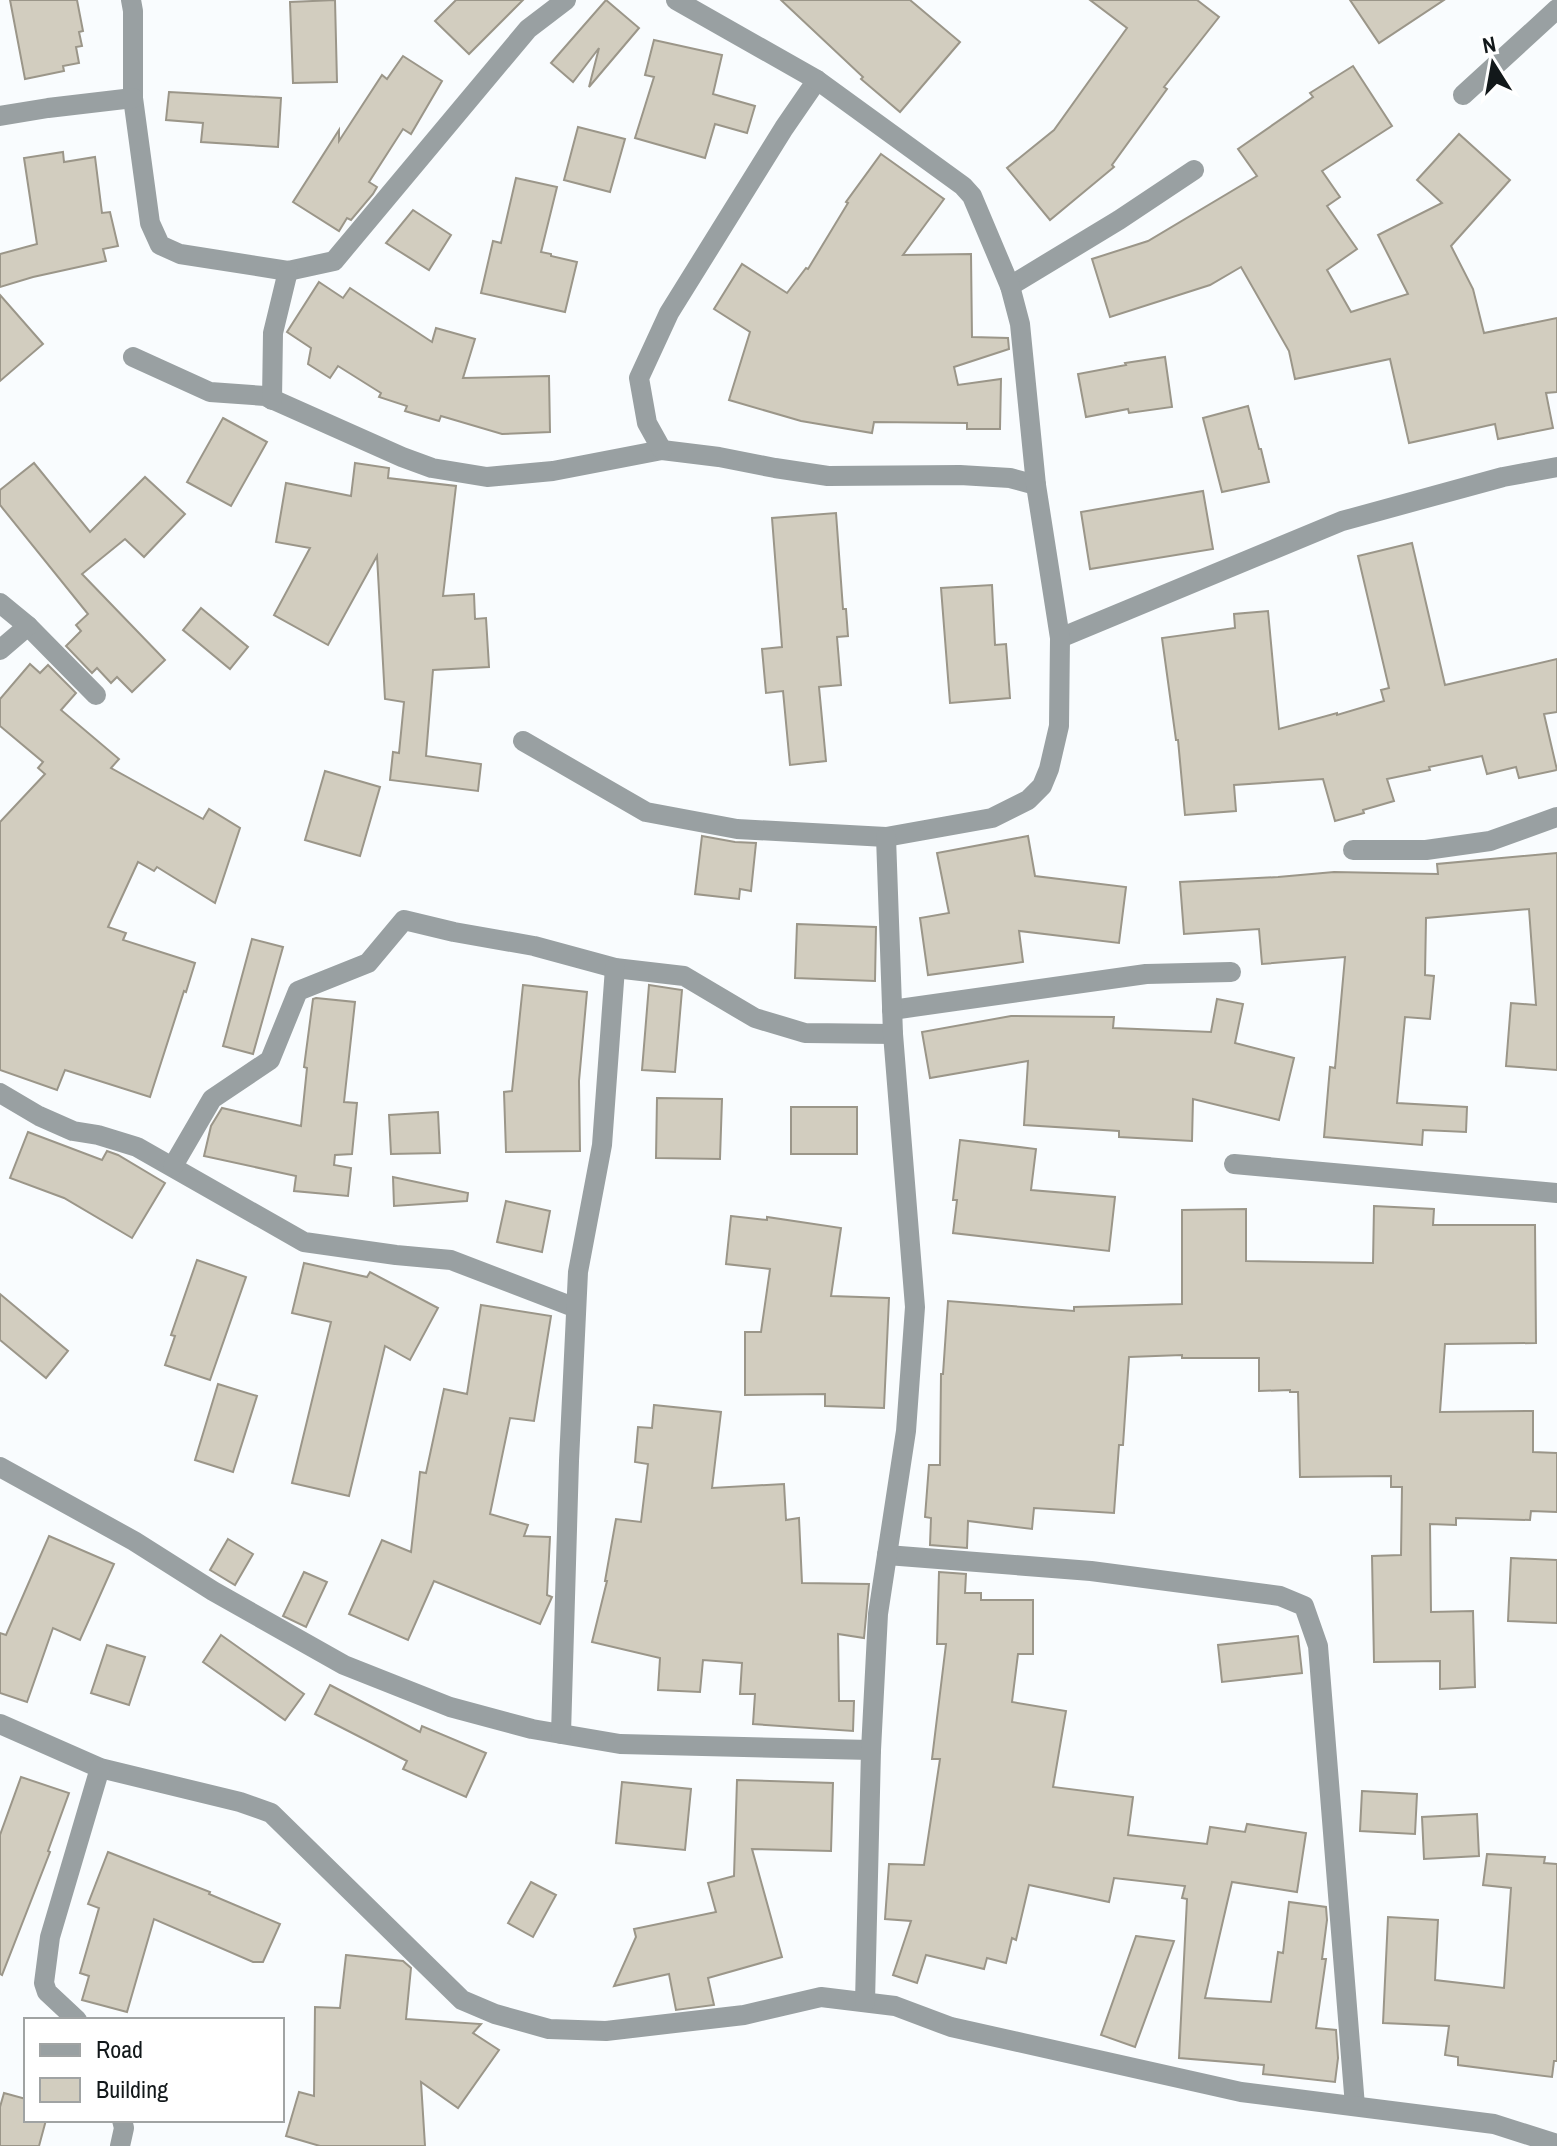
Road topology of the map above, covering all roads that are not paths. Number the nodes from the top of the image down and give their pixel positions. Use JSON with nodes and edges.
{"nodes":[{"id":1,"x":131,"y":0,"type":"edge"},
{"id":2,"x":566,"y":0,"type":"edge"},
{"id":3,"x":676,"y":0,"type":"edge"},
{"id":4,"x":1557,"y":9,"type":"edge"},
{"id":5,"x":817,"y":80,"type":"junction"},
{"id":6,"x":1463,"y":95,"type":"dead end"},
{"id":7,"x":133,"y":98,"type":"junction"},
{"id":8,"x":0,"y":116,"type":"edge"},
{"id":9,"x":1194,"y":170,"type":"dead end"},
{"id":10,"x":288,"y":271,"type":"junction"},
{"id":11,"x":1010,"y":286,"type":"junction"},
{"id":12,"x":133,"y":357,"type":"dead end"},
{"id":13,"x":272,"y":400,"type":"junction"},
{"id":14,"x":662,"y":450,"type":"junction"},
{"id":15,"x":1557,"y":467,"type":"edge"},
{"id":16,"x":1036,"y":485,"type":"junction"},
{"id":17,"x":0,"y":603,"type":"edge"},
{"id":18,"x":28,"y":626,"type":"junction"},
{"id":19,"x":1060,"y":638,"type":"junction"},
{"id":20,"x":0,"y":650,"type":"edge"},
{"id":21,"x":96,"y":695,"type":"dead end"},
{"id":22,"x":523,"y":741,"type":"dead end"},
{"id":23,"x":1557,"y":817,"type":"edge"},
{"id":24,"x":886,"y":837,"type":"junction"},
{"id":25,"x":1353,"y":850,"type":"dead end"},
{"id":26,"x":615,"y":968,"type":"junction"},
{"id":27,"x":1231,"y":972,"type":"dead end"},
{"id":28,"x":892,"y":1010,"type":"junction"},
{"id":29,"x":893,"y":1034,"type":"junction"},
{"id":30,"x":0,"y":1093,"type":"edge"},
{"id":31,"x":1234,"y":1164,"type":"dead end"},
{"id":32,"x":173,"y":1166,"type":"junction"},
{"id":33,"x":1557,"y":1193,"type":"edge"},
{"id":34,"x":576,"y":1308,"type":"junction"},
{"id":35,"x":0,"y":1467,"type":"edge"},
{"id":36,"x":887,"y":1555,"type":"junction"},
{"id":37,"x":0,"y":1724,"type":"edge"},
{"id":38,"x":561,"y":1734,"type":"junction"},
{"id":39,"x":871,"y":1750,"type":"junction"},
{"id":40,"x":100,"y":1768,"type":"junction"},
{"id":41,"x":865,"y":2002,"type":"junction"},
{"id":42,"x":75,"y":2018,"type":"edge"},
{"id":43,"x":1355,"y":2106,"type":"junction"},
{"id":44,"x":122,"y":2122,"type":"edge"},
{"id":45,"x":1557,"y":2144,"type":"edge"},
{"id":46,"x":120,"y":2146,"type":"edge"}],
"edges":[{"from":1,"to":7,"type":"street"},
{"from":2,"to":10,"type":"street"},
{"from":3,"to":5,"type":"street"},
{"from":4,"to":6,"type":"street"},
{"from":5,"to":11,"type":"street"},
{"from":5,"to":14,"type":"street"},
{"from":7,"to":8,"type":"street"},
{"from":7,"to":10,"type":"street"},
{"from":9,"to":11,"type":"street"},
{"from":10,"to":13,"type":"street"},
{"from":11,"to":16,"type":"street"},
{"from":12,"to":13,"type":"street"},
{"from":13,"to":14,"type":"street"},
{"from":14,"to":16,"type":"street"},
{"from":15,"to":19,"type":"street"},
{"from":16,"to":19,"type":"street"},
{"from":17,"to":18,"type":"street"},
{"from":18,"to":20,"type":"street"},
{"from":18,"to":21,"type":"street"},
{"from":19,"to":24,"type":"street"},
{"from":22,"to":24,"type":"street"},
{"from":23,"to":25,"type":"street"},
{"from":24,"to":28,"type":"street"},
{"from":26,"to":29,"type":"street"},
{"from":26,"to":32,"type":"street"},
{"from":26,"to":34,"type":"street"},
{"from":27,"to":28,"type":"street"},
{"from":28,"to":29,"type":"street"},
{"from":29,"to":36,"type":"street"},
{"from":30,"to":32,"type":"street"},
{"from":31,"to":33,"type":"street"},
{"from":32,"to":34,"type":"street"},
{"from":34,"to":38,"type":"street"},
{"from":35,"to":38,"type":"street"},
{"from":36,"to":39,"type":"street"},
{"from":36,"to":43,"type":"street"},
{"from":37,"to":40,"type":"street"},
{"from":38,"to":39,"type":"street"},
{"from":39,"to":41,"type":"street"},
{"from":40,"to":41,"type":"street"},
{"from":40,"to":42,"type":"street"},
{"from":41,"to":43,"type":"street"},
{"from":43,"to":45,"type":"street"},
{"from":44,"to":46,"type":"street"}]}
